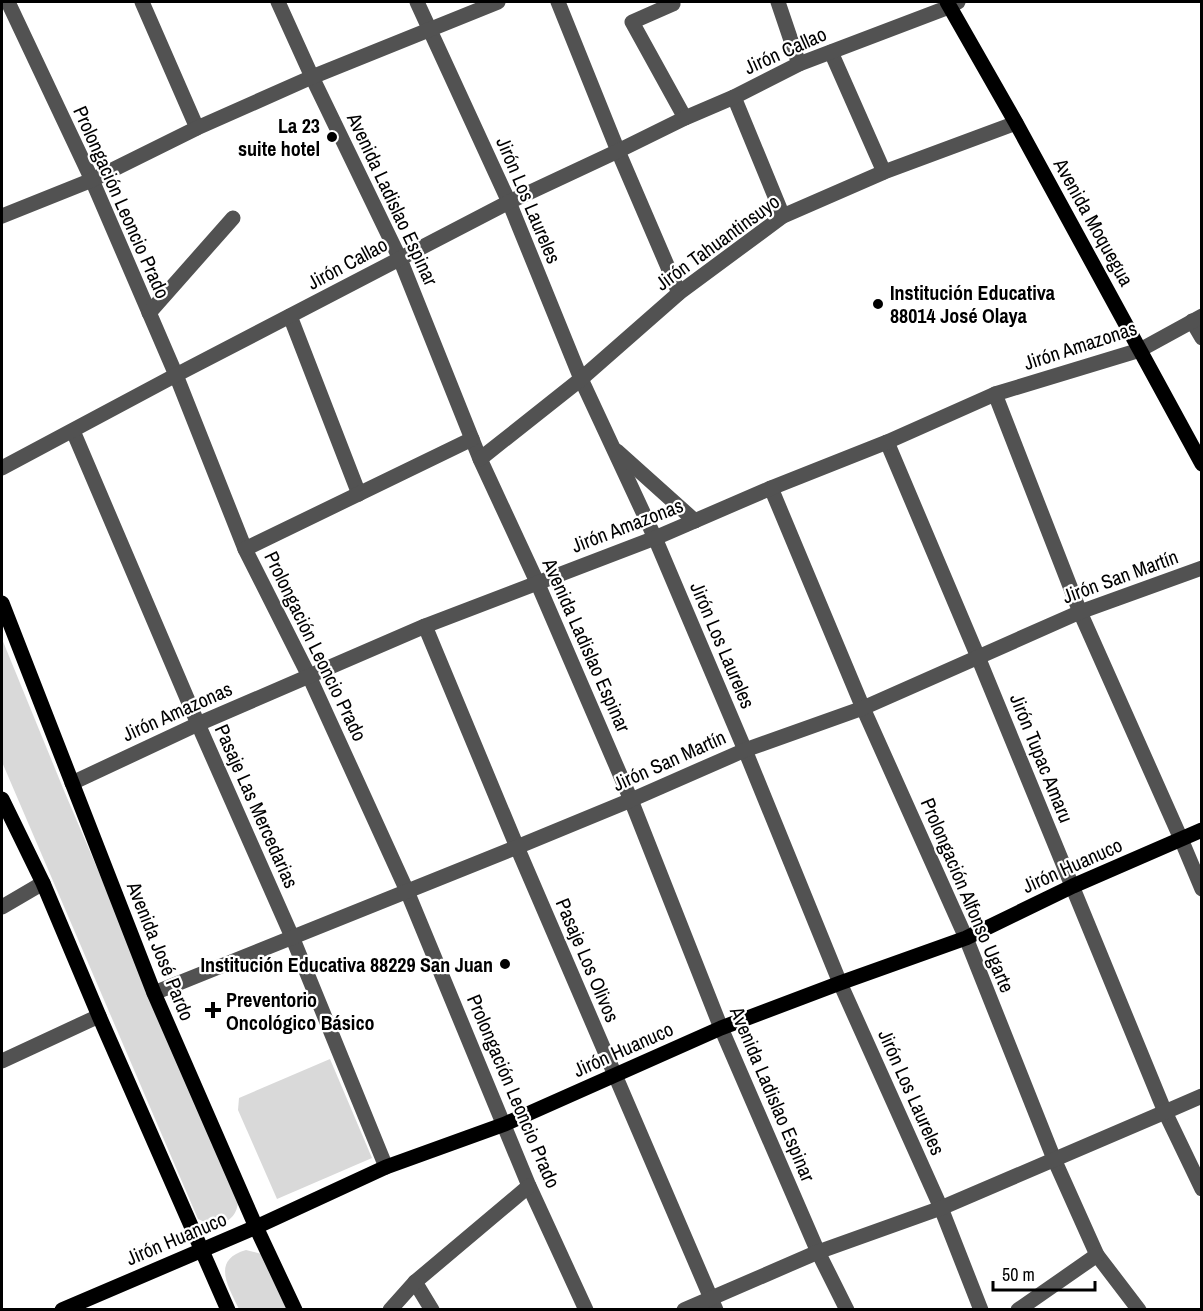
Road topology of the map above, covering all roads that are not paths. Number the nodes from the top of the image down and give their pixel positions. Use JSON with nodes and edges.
{"nodes":[{"id":1,"x":8,"y":2,"type":"edge"},
{"id":2,"x":142,"y":2,"type":"edge"},
{"id":3,"x":278,"y":2,"type":"edge"},
{"id":4,"x":417,"y":2,"type":"edge"},
{"id":5,"x":498,"y":2,"type":"edge"},
{"id":6,"x":558,"y":2,"type":"edge"},
{"id":7,"x":672,"y":2,"type":"edge"},
{"id":8,"x":778,"y":2,"type":"edge"},
{"id":9,"x":951,"y":3,"type":"edge"},
{"id":10,"x":429,"y":30,"type":"junction"},
{"id":11,"x":831,"y":52,"type":"junction"},
{"id":12,"x":800,"y":64,"type":"junction"},
{"id":13,"x":312,"y":77,"type":"junction"},
{"id":14,"x":734,"y":97,"type":"junction"},
{"id":15,"x":685,"y":118,"type":"junction"},
{"id":16,"x":1016,"y":123,"type":"junction"},
{"id":17,"x":197,"y":128,"type":"junction"},
{"id":18,"x":618,"y":151,"type":"junction"},
{"id":19,"x":884,"y":172,"type":"junction"},
{"id":20,"x":92,"y":180,"type":"junction"},
{"id":21,"x":509,"y":202,"type":"junction"},
{"id":22,"x":2,"y":216,"type":"edge"},
{"id":23,"x":783,"y":216,"type":"junction"},
{"id":24,"x":233,"y":218,"type":"dead end"},
{"id":25,"x":400,"y":259,"type":"junction"},
{"id":26,"x":680,"y":293,"type":"junction"},
{"id":27,"x":148,"y":314,"type":"junction"},
{"id":28,"x":290,"y":316,"type":"junction"},
{"id":29,"x":1197,"y":319,"type":"edge"},
{"id":30,"x":1202,"y":338,"type":"edge"},
{"id":31,"x":1140,"y":350,"type":"junction"},
{"id":32,"x":176,"y":375,"type":"junction"},
{"id":33,"x":580,"y":379,"type":"junction"},
{"id":34,"x":995,"y":394,"type":"junction"},
{"id":35,"x":73,"y":431,"type":"junction"},
{"id":36,"x":472,"y":440,"type":"junction"},
{"id":37,"x":887,"y":442,"type":"junction"},
{"id":38,"x":612,"y":447,"type":"junction"},
{"id":39,"x":480,"y":459,"type":"junction"},
{"id":40,"x":1202,"y":464,"type":"edge"},
{"id":41,"x":2,"y":468,"type":"edge"},
{"id":42,"x":771,"y":488,"type":"junction"},
{"id":43,"x":359,"y":494,"type":"junction"},
{"id":44,"x":695,"y":521,"type":"junction"},
{"id":45,"x":655,"y":538,"type":"junction"},
{"id":46,"x":244,"y":549,"type":"junction"},
{"id":47,"x":1202,"y":568,"type":"edge"},
{"id":48,"x":537,"y":582,"type":"junction"},
{"id":49,"x":2,"y":603,"type":"edge"},
{"id":50,"x":1080,"y":612,"type":"junction"},
{"id":51,"x":425,"y":626,"type":"junction"},
{"id":52,"x":978,"y":657,"type":"junction"},
{"id":53,"x":309,"y":676,"type":"junction"},
{"id":54,"x":863,"y":708,"type":"junction"},
{"id":55,"x":198,"y":724,"type":"junction"},
{"id":56,"x":745,"y":750,"type":"junction"},
{"id":57,"x":72,"y":783,"type":"junction"},
{"id":58,"x":2,"y":799,"type":"edge"},
{"id":59,"x":632,"y":800,"type":"junction"},
{"id":60,"x":1202,"y":830,"type":"edge"},
{"id":61,"x":1181,"y":839,"type":"junction"},
{"id":62,"x":517,"y":848,"type":"junction"},
{"id":63,"x":43,"y":883,"type":"junction"},
{"id":64,"x":1073,"y":886,"type":"junction"},
{"id":65,"x":1202,"y":889,"type":"edge"},
{"id":66,"x":407,"y":891,"type":"junction"},
{"id":67,"x":2,"y":907,"type":"edge"},
{"id":68,"x":966,"y":938,"type":"junction"},
{"id":69,"x":293,"y":939,"type":"junction"},
{"id":70,"x":840,"y":982,"type":"junction"},
{"id":71,"x":154,"y":993,"type":"junction"},
{"id":72,"x":99,"y":1016,"type":"junction"},
{"id":73,"x":721,"y":1028,"type":"junction"},
{"id":74,"x":2,"y":1061,"type":"edge"},
{"id":75,"x":615,"y":1076,"type":"junction"},
{"id":76,"x":1202,"y":1096,"type":"edge"},
{"id":77,"x":1166,"y":1113,"type":"junction"},
{"id":78,"x":505,"y":1124,"type":"junction"},
{"id":79,"x":1054,"y":1159,"type":"junction"},
{"id":80,"x":386,"y":1167,"type":"junction"},
{"id":81,"x":529,"y":1186,"type":"junction"},
{"id":82,"x":1202,"y":1189,"type":"edge"},
{"id":83,"x":941,"y":1208,"type":"junction"},
{"id":84,"x":256,"y":1227,"type":"junction"},
{"id":85,"x":201,"y":1249,"type":"junction"},
{"id":86,"x":818,"y":1252,"type":"junction"},
{"id":87,"x":1097,"y":1255,"type":"junction"},
{"id":88,"x":415,"y":1282,"type":"junction"},
{"id":89,"x":713,"y":1304,"type":"edge"},
{"id":90,"x":62,"y":1310,"type":"edge"},
{"id":91,"x":228,"y":1310,"type":"edge"},
{"id":92,"x":295,"y":1310,"type":"edge"},
{"id":93,"x":390,"y":1310,"type":"edge"},
{"id":94,"x":432,"y":1310,"type":"edge"},
{"id":95,"x":586,"y":1310,"type":"edge"},
{"id":96,"x":684,"y":1310,"type":"edge"},
{"id":97,"x":848,"y":1310,"type":"edge"},
{"id":98,"x":981,"y":1310,"type":"edge"},
{"id":99,"x":1018,"y":1310,"type":"edge"},
{"id":100,"x":1139,"y":1310,"type":"edge"}],
"edges":[{"from":1,"to":20,"type":"street","name":"Prolongación Leoncio Prado"},
{"from":2,"to":17,"type":"street"},
{"from":3,"to":13,"type":"street","name":"Avenida Ladislao Espinar"},
{"from":4,"to":10,"type":"street","name":"Jirón Los Laureles"},
{"from":5,"to":10,"type":"street"},
{"from":6,"to":18,"type":"street"},
{"from":7,"to":15,"type":"street"},
{"from":8,"to":12,"type":"street"},
{"from":9,"to":11,"type":"street","name":"Jirón Callao"},
{"from":9,"to":16,"type":"main road","name":"Avenida Moquegua"},
{"from":10,"to":13,"type":"street"},
{"from":10,"to":21,"type":"street","name":"Jirón Los Laureles"},
{"from":11,"to":12,"type":"street","name":"Jirón Callao"},
{"from":11,"to":19,"type":"street"},
{"from":12,"to":14,"type":"street","name":"Jirón Callao"},
{"from":13,"to":17,"type":"street"},
{"from":13,"to":25,"type":"street","name":"Avenida Ladislao Espinar"},
{"from":14,"to":15,"type":"street","name":"Jirón Callao"},
{"from":14,"to":23,"type":"street"},
{"from":15,"to":18,"type":"street","name":"Jirón Callao"},
{"from":16,"to":19,"type":"street","name":"Jirón Tahuantinsuyo"},
{"from":16,"to":31,"type":"main road","name":"Avenida Moquegua"},
{"from":17,"to":20,"type":"street"},
{"from":18,"to":21,"type":"street","name":"Jirón Callao"},
{"from":18,"to":26,"type":"street"},
{"from":19,"to":23,"type":"street","name":"Jirón Tahuantinsuyo"},
{"from":20,"to":22,"type":"street"},
{"from":20,"to":27,"type":"street","name":"Prolongación Leoncio Prado"},
{"from":21,"to":25,"type":"street","name":"Jirón Callao"},
{"from":21,"to":33,"type":"street","name":"Jirón Los Laureles"},
{"from":23,"to":26,"type":"street","name":"Jirón Tahuantinsuyo"},
{"from":24,"to":27,"type":"street"},
{"from":25,"to":28,"type":"street","name":"Jirón Callao"},
{"from":25,"to":36,"type":"street","name":"Avenida Ladislao Espinar"},
{"from":26,"to":33,"type":"street","name":"Jirón Tahuantinsuyo"},
{"from":27,"to":32,"type":"street","name":"Prolongación Leoncio Prado"},
{"from":28,"to":32,"type":"street","name":"Jirón Callao"},
{"from":28,"to":43,"type":"street"},
{"from":29,"to":30,"type":"street"},
{"from":29,"to":31,"type":"street","name":"Jirón Amazonas"},
{"from":31,"to":34,"type":"street","name":"Jirón Amazonas"},
{"from":31,"to":40,"type":"main road","name":"Avenida Moquegua"},
{"from":32,"to":35,"type":"street","name":"Jirón Callao"},
{"from":32,"to":46,"type":"street","name":"Prolongación Leoncio Prado"},
{"from":33,"to":38,"type":"street","name":"Jirón Los Laureles"},
{"from":33,"to":39,"type":"street","name":"Jirón Tahuantinsuyo"},
{"from":34,"to":37,"type":"street","name":"Jirón Amazonas"},
{"from":34,"to":50,"type":"street"},
{"from":35,"to":41,"type":"street","name":"Jirón Callao"},
{"from":35,"to":55,"type":"street","name":"Pasaje Las Mercedarias"},
{"from":36,"to":39,"type":"street","name":"Avenida Ladislao Espinar"},
{"from":36,"to":43,"type":"street"},
{"from":37,"to":42,"type":"street","name":"Jirón Amazonas"},
{"from":37,"to":52,"type":"street","name":"Jirón Tupac Amaru"},
{"from":38,"to":44,"type":"street"},
{"from":38,"to":45,"type":"street","name":"Jirón Los Laureles"},
{"from":39,"to":48,"type":"street","name":"Avenida Ladislao Espinar"},
{"from":42,"to":44,"type":"street","name":"Jirón Amazonas"},
{"from":42,"to":54,"type":"street","name":"Prolongación Alfonso Ugarte"},
{"from":43,"to":46,"type":"street"},
{"from":44,"to":45,"type":"street","name":"Jirón Amazonas"},
{"from":45,"to":48,"type":"street","name":"Jirón Amazonas"},
{"from":45,"to":56,"type":"street","name":"Jirón Los Laureles"},
{"from":46,"to":53,"type":"street","name":"Prolongación Leoncio Prado"},
{"from":47,"to":50,"type":"street","name":"Jirón San Martín"},
{"from":48,"to":51,"type":"street","name":"Jirón Amazonas"},
{"from":48,"to":59,"type":"street","name":"Avenida Ladislao Espinar"},
{"from":49,"to":57,"type":"main road","name":"Avenida José Pardo"},
{"from":50,"to":52,"type":"street","name":"Jirón San Martín"},
{"from":50,"to":61,"type":"street"},
{"from":51,"to":53,"type":"street","name":"Jirón Amazonas"},
{"from":51,"to":62,"type":"street","name":"Pasaje Los Olivos"},
{"from":52,"to":54,"type":"street","name":"Jirón San Martín"},
{"from":52,"to":64,"type":"street","name":"Jirón Tupac Amaru"},
{"from":53,"to":55,"type":"street","name":"Jirón Amazonas"},
{"from":53,"to":66,"type":"street","name":"Prolongación Leoncio Prado"},
{"from":54,"to":56,"type":"street","name":"Jirón San Martín"},
{"from":54,"to":68,"type":"street","name":"Prolongación Alfonso Ugarte"},
{"from":55,"to":57,"type":"street","name":"Jirón Amazonas"},
{"from":55,"to":69,"type":"street","name":"Pasaje Las Mercedarias"},
{"from":56,"to":59,"type":"street","name":"Jirón San Martín"},
{"from":56,"to":70,"type":"street","name":"Jirón Los Laureles"},
{"from":57,"to":71,"type":"main road","name":"Avenida José Pardo"},
{"from":58,"to":63,"type":"main road"},
{"from":59,"to":62,"type":"street","name":"Jirón San Martín"},
{"from":59,"to":73,"type":"street","name":"Avenida Ladislao Espinar"},
{"from":60,"to":61,"type":"main road","name":"Jirón Huanuco"},
{"from":61,"to":64,"type":"main road","name":"Jirón Huanuco"},
{"from":61,"to":65,"type":"street"},
{"from":62,"to":66,"type":"street","name":"Jirón San Martín"},
{"from":62,"to":75,"type":"street","name":"Pasaje Los Olivos"},
{"from":63,"to":67,"type":"street"},
{"from":63,"to":72,"type":"main road"},
{"from":64,"to":68,"type":"main road","name":"Jirón Huanuco"},
{"from":64,"to":77,"type":"street","name":"Jirón Tupac Amaru"},
{"from":66,"to":69,"type":"street","name":"Jirón San Martín"},
{"from":66,"to":78,"type":"street","name":"Prolongación Leoncio Prado"},
{"from":68,"to":70,"type":"main road","name":"Jirón Huanuco"},
{"from":68,"to":79,"type":"street","name":"Prolongación Alfonso Ugarte"},
{"from":69,"to":71,"type":"street","name":"Jirón San Martín"},
{"from":69,"to":80,"type":"street","name":"Pasaje Las Mercedarias"},
{"from":70,"to":73,"type":"main road","name":"Jirón Huanuco"},
{"from":70,"to":83,"type":"street","name":"Jirón Los Laureles"},
{"from":71,"to":84,"type":"main road","name":"Avenida José Pardo"},
{"from":72,"to":74,"type":"street"},
{"from":72,"to":85,"type":"main road"},
{"from":73,"to":75,"type":"main road","name":"Jirón Huanuco"},
{"from":73,"to":86,"type":"street","name":"Avenida Ladislao Espinar"},
{"from":75,"to":78,"type":"main road","name":"Jirón Huanuco"},
{"from":75,"to":89,"type":"street","name":"Pasaje Los Olivos"},
{"from":76,"to":77,"type":"street"},
{"from":77,"to":79,"type":"street"},
{"from":77,"to":82,"type":"street","name":"Jirón Tupac Amaru"},
{"from":78,"to":80,"type":"main road","name":"Jirón Huanuco"},
{"from":78,"to":81,"type":"street","name":"Prolongación Leoncio Prado"},
{"from":79,"to":83,"type":"street"},
{"from":79,"to":87,"type":"street","name":"Prolongación Alfonso Ugarte"},
{"from":80,"to":84,"type":"main road","name":"Jirón Huanuco"},
{"from":81,"to":88,"type":"street"},
{"from":81,"to":95,"type":"street","name":"Prolongación Leoncio Prado"},
{"from":83,"to":86,"type":"street"},
{"from":83,"to":98,"type":"street","name":"Jirón Los Laureles"},
{"from":84,"to":85,"type":"main road","name":"Jirón Huanuco"},
{"from":84,"to":92,"type":"main road","name":"Avenida José Pardo"},
{"from":85,"to":90,"type":"main road","name":"Jirón Huanuco"},
{"from":85,"to":91,"type":"main road"},
{"from":86,"to":89,"type":"street"},
{"from":86,"to":97,"type":"street","name":"Avenida Ladislao Espinar"},
{"from":87,"to":99,"type":"street"},
{"from":87,"to":100,"type":"street","name":"Prolongación Alfonso Ugarte"},
{"from":88,"to":93,"type":"street"},
{"from":88,"to":94,"type":"street"},
{"from":89,"to":96,"type":"street"}]}
